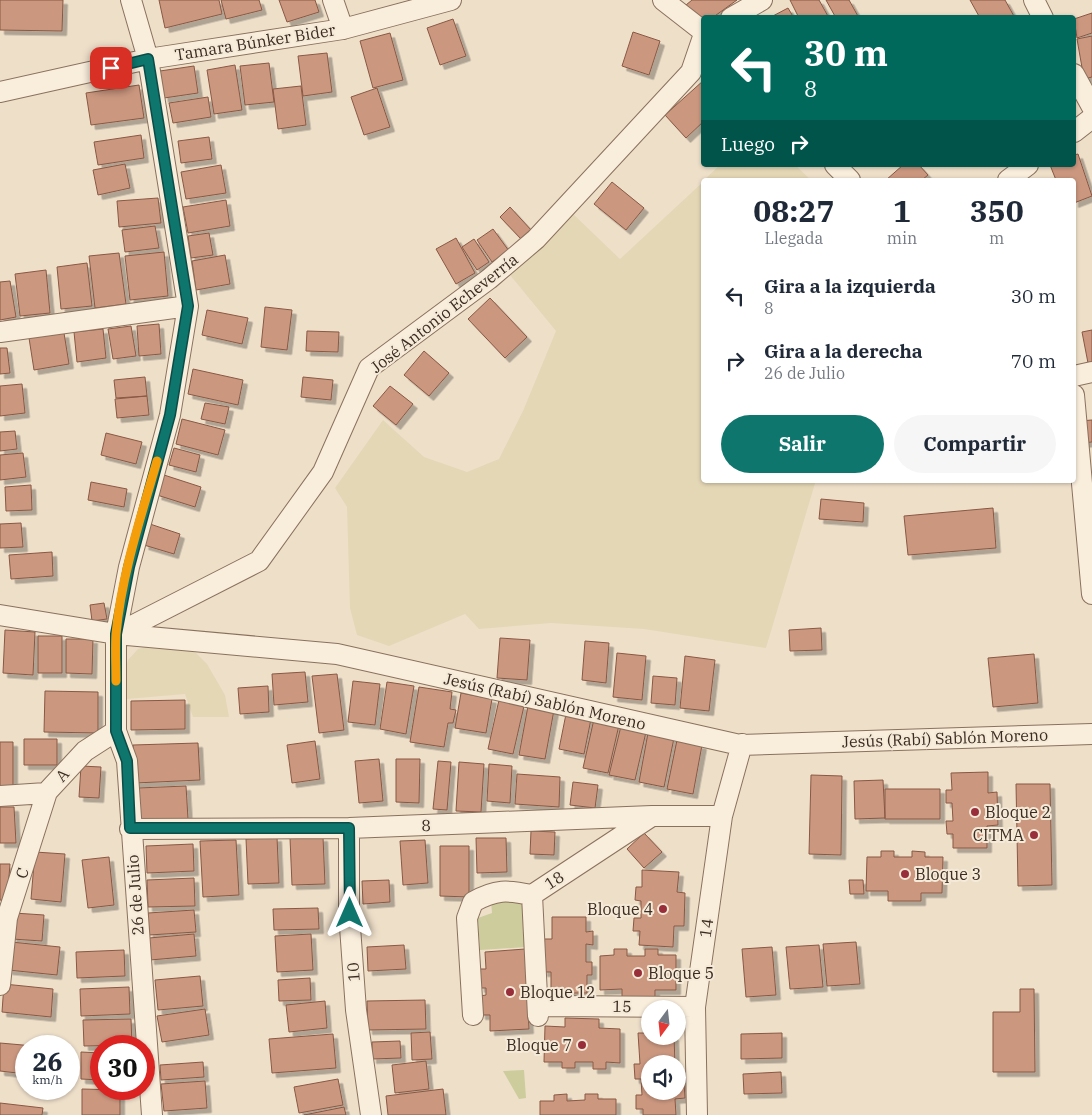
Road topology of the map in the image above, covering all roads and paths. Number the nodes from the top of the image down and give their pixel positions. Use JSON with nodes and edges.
{"nodes":[{"id":1,"x":131,"y":0,"type":"edge"},
{"id":2,"x":333,"y":0,"type":"edge"},
{"id":3,"x":451,"y":0,"type":"edge"},
{"id":4,"x":663,"y":0,"type":"edge"},
{"id":5,"x":762,"y":0,"type":"edge"},
{"id":6,"x":1034,"y":0,"type":"edge"},
{"id":7,"x":736,"y":15,"type":"edge"},
{"id":8,"x":1042,"y":15,"type":"edge"},
{"id":9,"x":343,"y":29,"type":"junction"},
{"id":10,"x":701,"y":31,"type":"edge"},
{"id":11,"x":701,"y":42,"type":"edge"},
{"id":12,"x":148,"y":59,"type":"junction"},
{"id":13,"x":1076,"y":78,"type":"edge"},
{"id":14,"x":0,"y":92,"type":"edge"},
{"id":15,"x":1092,"y":107,"type":"edge"},
{"id":16,"x":1092,"y":118,"type":"edge"},
{"id":17,"x":1076,"y":130,"type":"edge"},
{"id":18,"x":837,"y":167,"type":"edge"},
{"id":19,"x":1025,"y":167,"type":"edge"},
{"id":20,"x":848,"y":178,"type":"edge"},
{"id":21,"x":1011,"y":178,"type":"edge"},
{"id":22,"x":188,"y":306,"type":"junction"},
{"id":23,"x":0,"y":332,"type":"edge"},
{"id":24,"x":1092,"y":372,"type":"edge"},
{"id":25,"x":1076,"y":376,"type":"edge"},
{"id":26,"x":1076,"y":417,"type":"edge"},
{"id":27,"x":1091,"y":586,"type":"edge"},
{"id":28,"x":0,"y":616,"type":"edge"},
{"id":29,"x":116,"y":634,"type":"junction"},
{"id":30,"x":116,"y":731,"type":"junction"},
{"id":31,"x":1092,"y":734,"type":"edge"},
{"id":32,"x":742,"y":744,"type":"junction"},
{"id":33,"x":47,"y":792,"type":"junction"},
{"id":34,"x":0,"y":796,"type":"edge"},
{"id":35,"x":652,"y":816,"type":"junction"},
{"id":36,"x":722,"y":816,"type":"junction"},
{"id":37,"x":130,"y":828,"type":"junction"},
{"id":38,"x":349,"y":828,"type":"junction"},
{"id":39,"x":532,"y":895,"type":"junction"},
{"id":40,"x":0,"y":985,"type":"edge"},
{"id":41,"x":695,"y":1007,"type":"junction"},
{"id":42,"x":543,"y":1011,"type":"joint"},
{"id":43,"x":473,"y":1015,"type":"dead end"},
{"id":44,"x":152,"y":1115,"type":"edge"},
{"id":45,"x":371,"y":1115,"type":"edge"},
{"id":46,"x":696,"y":1115,"type":"edge"}],
"edges":[{"from":1,"to":12,"type":"street","name":"26 de Julio"},
{"from":2,"to":9,"type":"street"},
{"from":3,"to":9,"type":"street","name":"Tamara Búnker Bider"},
{"from":4,"to":10,"type":"street"},
{"from":5,"to":7,"type":"street"},
{"from":6,"to":8,"type":"street"},
{"from":9,"to":12,"type":"street","name":"Tamara Búnker Bider"},
{"from":11,"to":29,"type":"street","name":"José Antonio Echeverría"},
{"from":12,"to":14,"type":"street","name":"Tamara Búnker Bider"},
{"from":12,"to":22,"type":"street","name":"26 de Julio"},
{"from":13,"to":15,"type":"street"},
{"from":16,"to":17,"type":"street"},
{"from":18,"to":20,"type":"street"},
{"from":19,"to":21,"type":"street"},
{"from":22,"to":23,"type":"street"},
{"from":22,"to":29,"type":"street","name":"26 de Julio"},
{"from":24,"to":25,"type":"street"},
{"from":26,"to":27,"type":"street"},
{"from":28,"to":29,"type":"street","name":"Jesús (Rabí) Sablón Moreno"},
{"from":29,"to":30,"type":"street","name":"26 de Julio"},
{"from":29,"to":32,"type":"street","name":"Jesús (Rabí) Sablón Moreno"},
{"from":30,"to":33,"type":"street","name":"A"},
{"from":30,"to":37,"type":"street","name":"26 de Julio"},
{"from":31,"to":32,"type":"street","name":"Jesús (Rabí) Sablón Moreno"},
{"from":32,"to":36,"type":"street","name":"14"},
{"from":33,"to":34,"type":"street","name":"A"},
{"from":33,"to":40,"type":"street","name":"C"},
{"from":35,"to":36,"type":"street","name":"8"},
{"from":35,"to":38,"type":"street","name":"8"},
{"from":35,"to":39,"type":"street","name":"18"},
{"from":36,"to":41,"type":"street","name":"14"},
{"from":37,"to":38,"type":"street","name":"8"},
{"from":37,"to":44,"type":"street","name":"26 de Julio"},
{"from":38,"to":45,"type":"street","name":"10"},
{"from":39,"to":42,"type":"street","name":"18"},
{"from":39,"to":43,"type":"street"},
{"from":41,"to":42,"type":"street","name":"15"},
{"from":41,"to":46,"type":"street","name":"14"}]}
